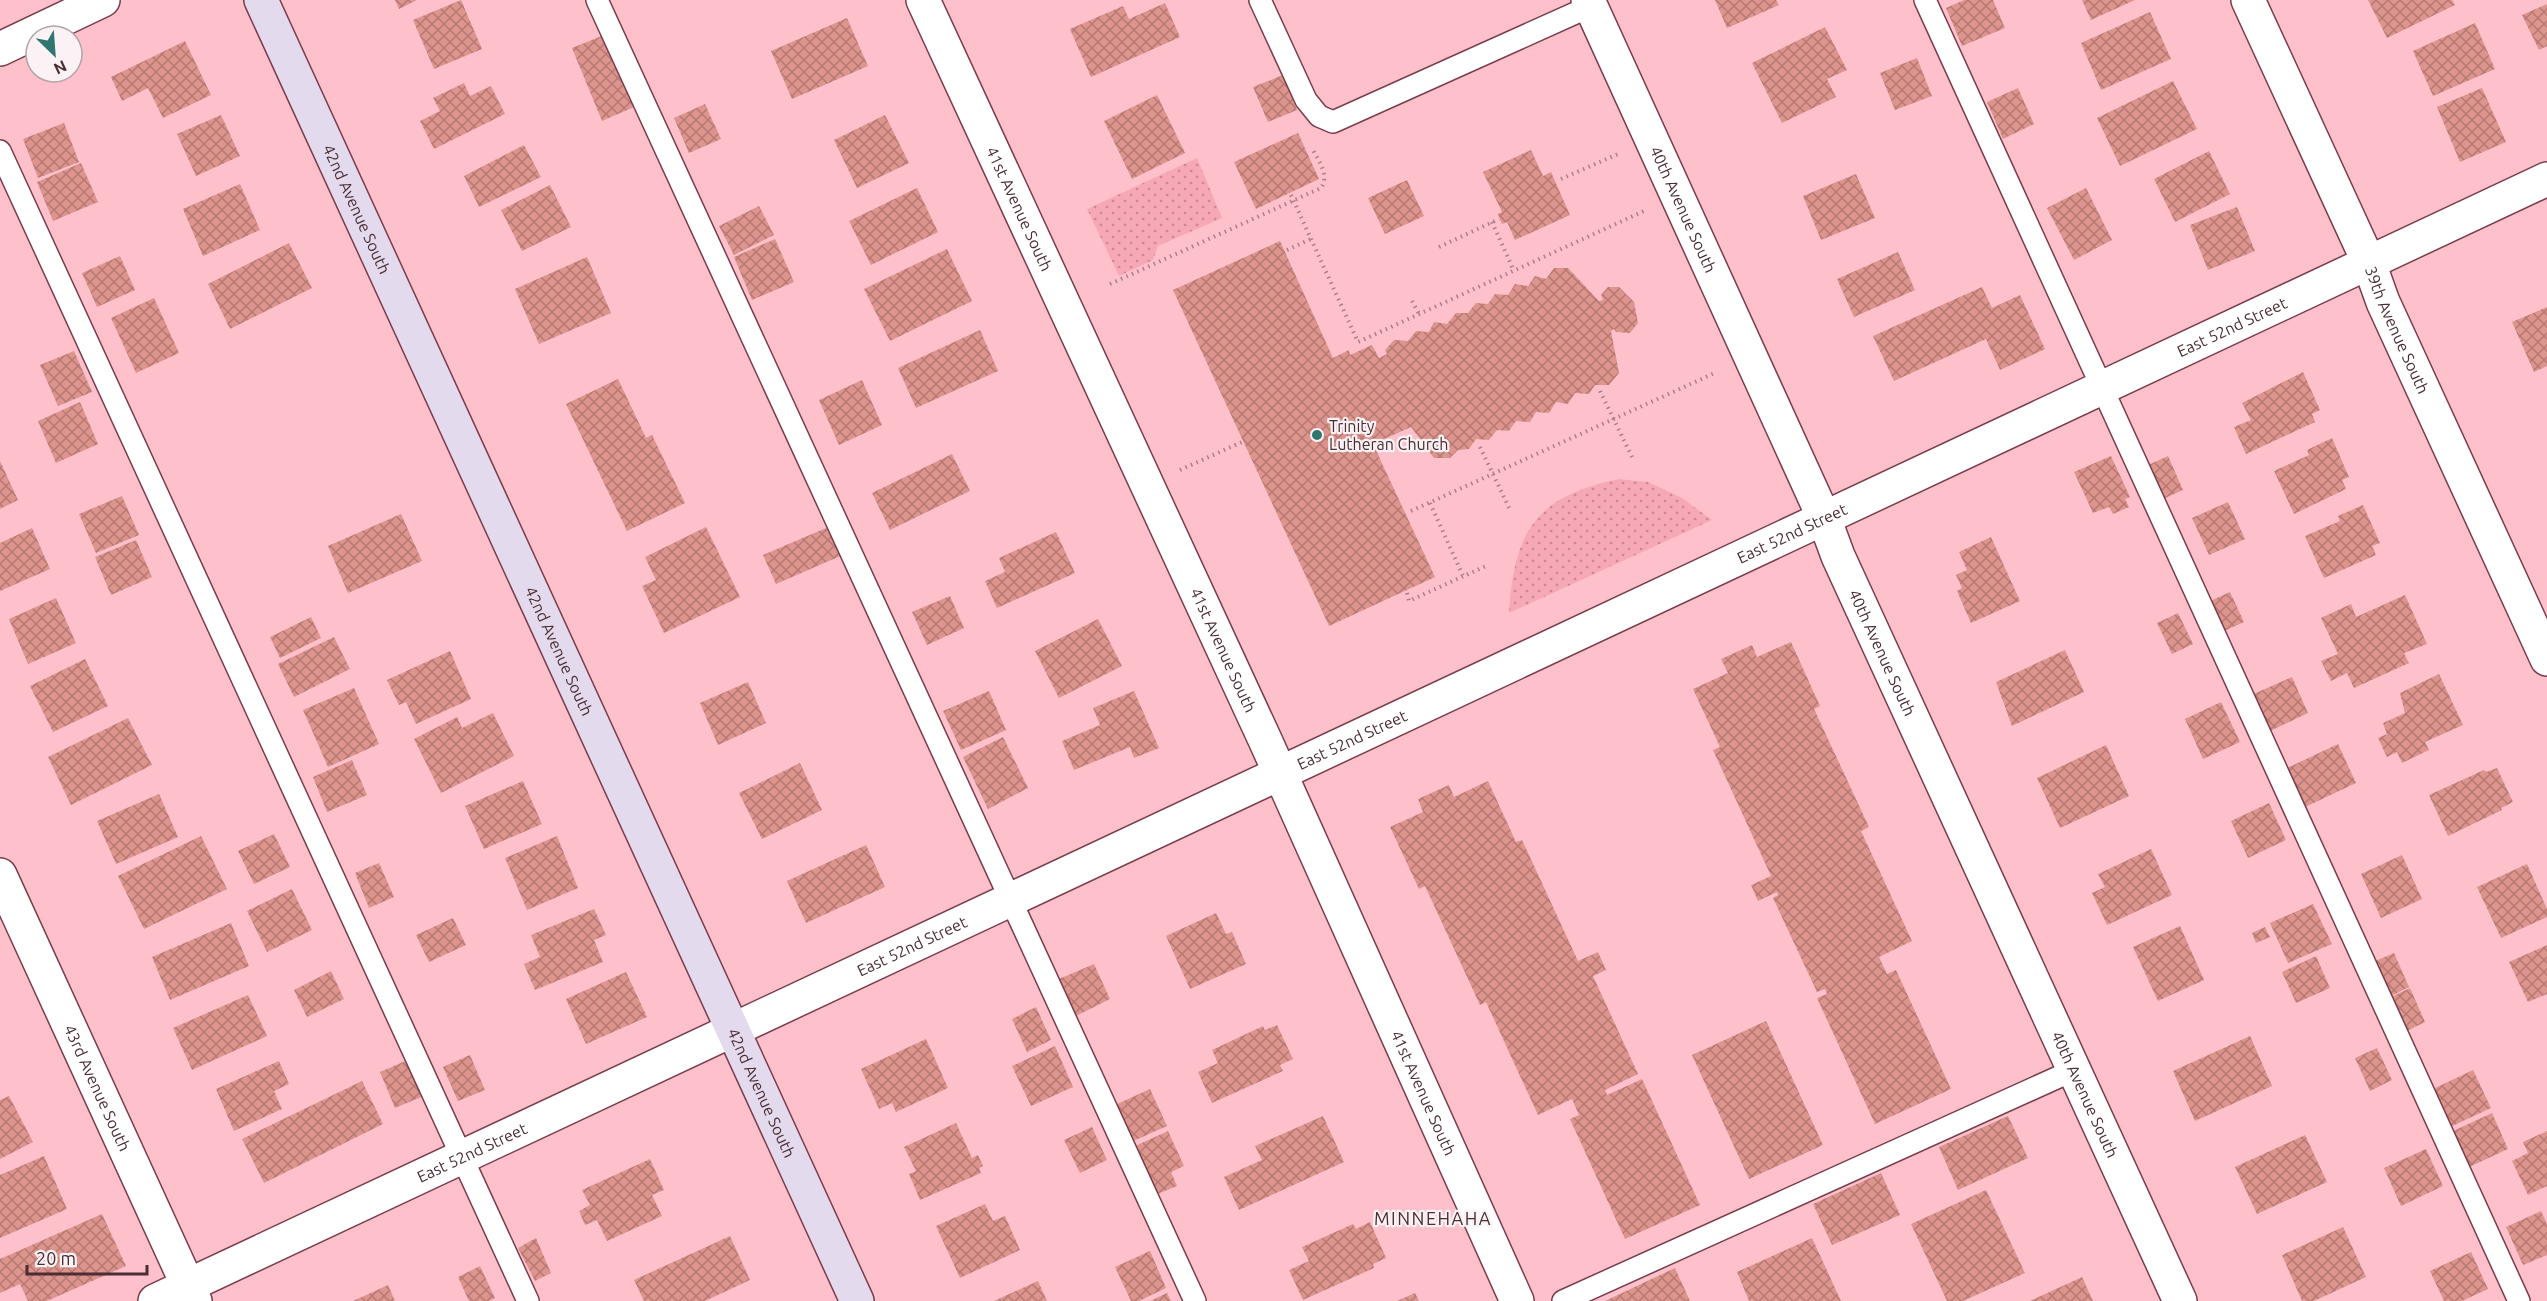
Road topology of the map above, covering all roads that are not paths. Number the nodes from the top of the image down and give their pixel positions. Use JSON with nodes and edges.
{"nodes":[{"id":1,"x":103,"y":0,"type":"edge"},
{"id":2,"x":261,"y":0,"type":"edge"},
{"id":3,"x":597,"y":0,"type":"edge"},
{"id":4,"x":923,"y":0,"type":"edge"},
{"id":5,"x":1260,"y":0,"type":"edge"},
{"id":6,"x":1925,"y":0,"type":"edge"},
{"id":7,"x":2248,"y":0,"type":"edge"},
{"id":8,"x":1590,"y":3,"type":"edge"},
{"id":9,"x":0,"y":49,"type":"edge"},
{"id":10,"x":0,"y":151,"type":"edge"},
{"id":11,"x":2547,"y":179,"type":"edge"},
{"id":12,"x":2369,"y":263,"type":"junction"},
{"id":13,"x":2103,"y":387,"type":"junction"},
{"id":14,"x":1824,"y":518,"type":"junction"},
{"id":15,"x":2547,"y":659,"type":"edge"},
{"id":16,"x":1280,"y":774,"type":"junction"},
{"id":17,"x":0,"y":875,"type":"edge"},
{"id":18,"x":1012,"y":900,"type":"junction"},
{"id":19,"x":733,"y":1032,"type":"junction"},
{"id":20,"x":2074,"y":1070,"type":"junction"},
{"id":21,"x":462,"y":1158,"type":"junction"},
{"id":22,"x":192,"y":1293,"type":"edge"},
{"id":23,"x":155,"y":1301,"type":"edge"},
{"id":24,"x":528,"y":1301,"type":"edge"},
{"id":25,"x":857,"y":1301,"type":"edge"},
{"id":26,"x":1195,"y":1301,"type":"edge"},
{"id":27,"x":1517,"y":1301,"type":"edge"},
{"id":28,"x":1563,"y":1301,"type":"edge"},
{"id":29,"x":2180,"y":1301,"type":"edge"},
{"id":30,"x":2519,"y":1301,"type":"edge"}],
"edges":[{"from":1,"to":9,"type":"street"},
{"from":2,"to":19,"type":"street","name":"42nd Avenue South"},
{"from":3,"to":18,"type":"lane"},
{"from":4,"to":16,"type":"street","name":"41st Avenue South"},
{"from":5,"to":8,"type":"lane"},
{"from":6,"to":13,"type":"lane"},
{"from":7,"to":12,"type":"street","name":"39th Avenue South"},
{"from":8,"to":14,"type":"street","name":"40th Avenue South"},
{"from":10,"to":21,"type":"lane"},
{"from":11,"to":12,"type":"street","name":"East 52nd Street"},
{"from":12,"to":13,"type":"street","name":"East 52nd Street"},
{"from":12,"to":15,"type":"street","name":"39th Avenue South"},
{"from":13,"to":14,"type":"street","name":"East 52nd Street"},
{"from":13,"to":30,"type":"lane"},
{"from":14,"to":16,"type":"street","name":"East 52nd Street"},
{"from":14,"to":20,"type":"street","name":"40th Avenue South"},
{"from":16,"to":18,"type":"street","name":"East 52nd Street"},
{"from":16,"to":27,"type":"street","name":"41st Avenue South"},
{"from":17,"to":22,"type":"street","name":"43rd Avenue South"},
{"from":18,"to":19,"type":"street","name":"East 52nd Street"},
{"from":18,"to":26,"type":"lane"},
{"from":19,"to":21,"type":"street","name":"East 52nd Street"},
{"from":19,"to":25,"type":"street","name":"42nd Avenue South"},
{"from":20,"to":28,"type":"lane"},
{"from":20,"to":29,"type":"street","name":"40th Avenue South"},
{"from":21,"to":22,"type":"street","name":"East 52nd Street"},
{"from":21,"to":24,"type":"lane"},
{"from":22,"to":23,"type":"street","name":"East 52nd Street"}]}
